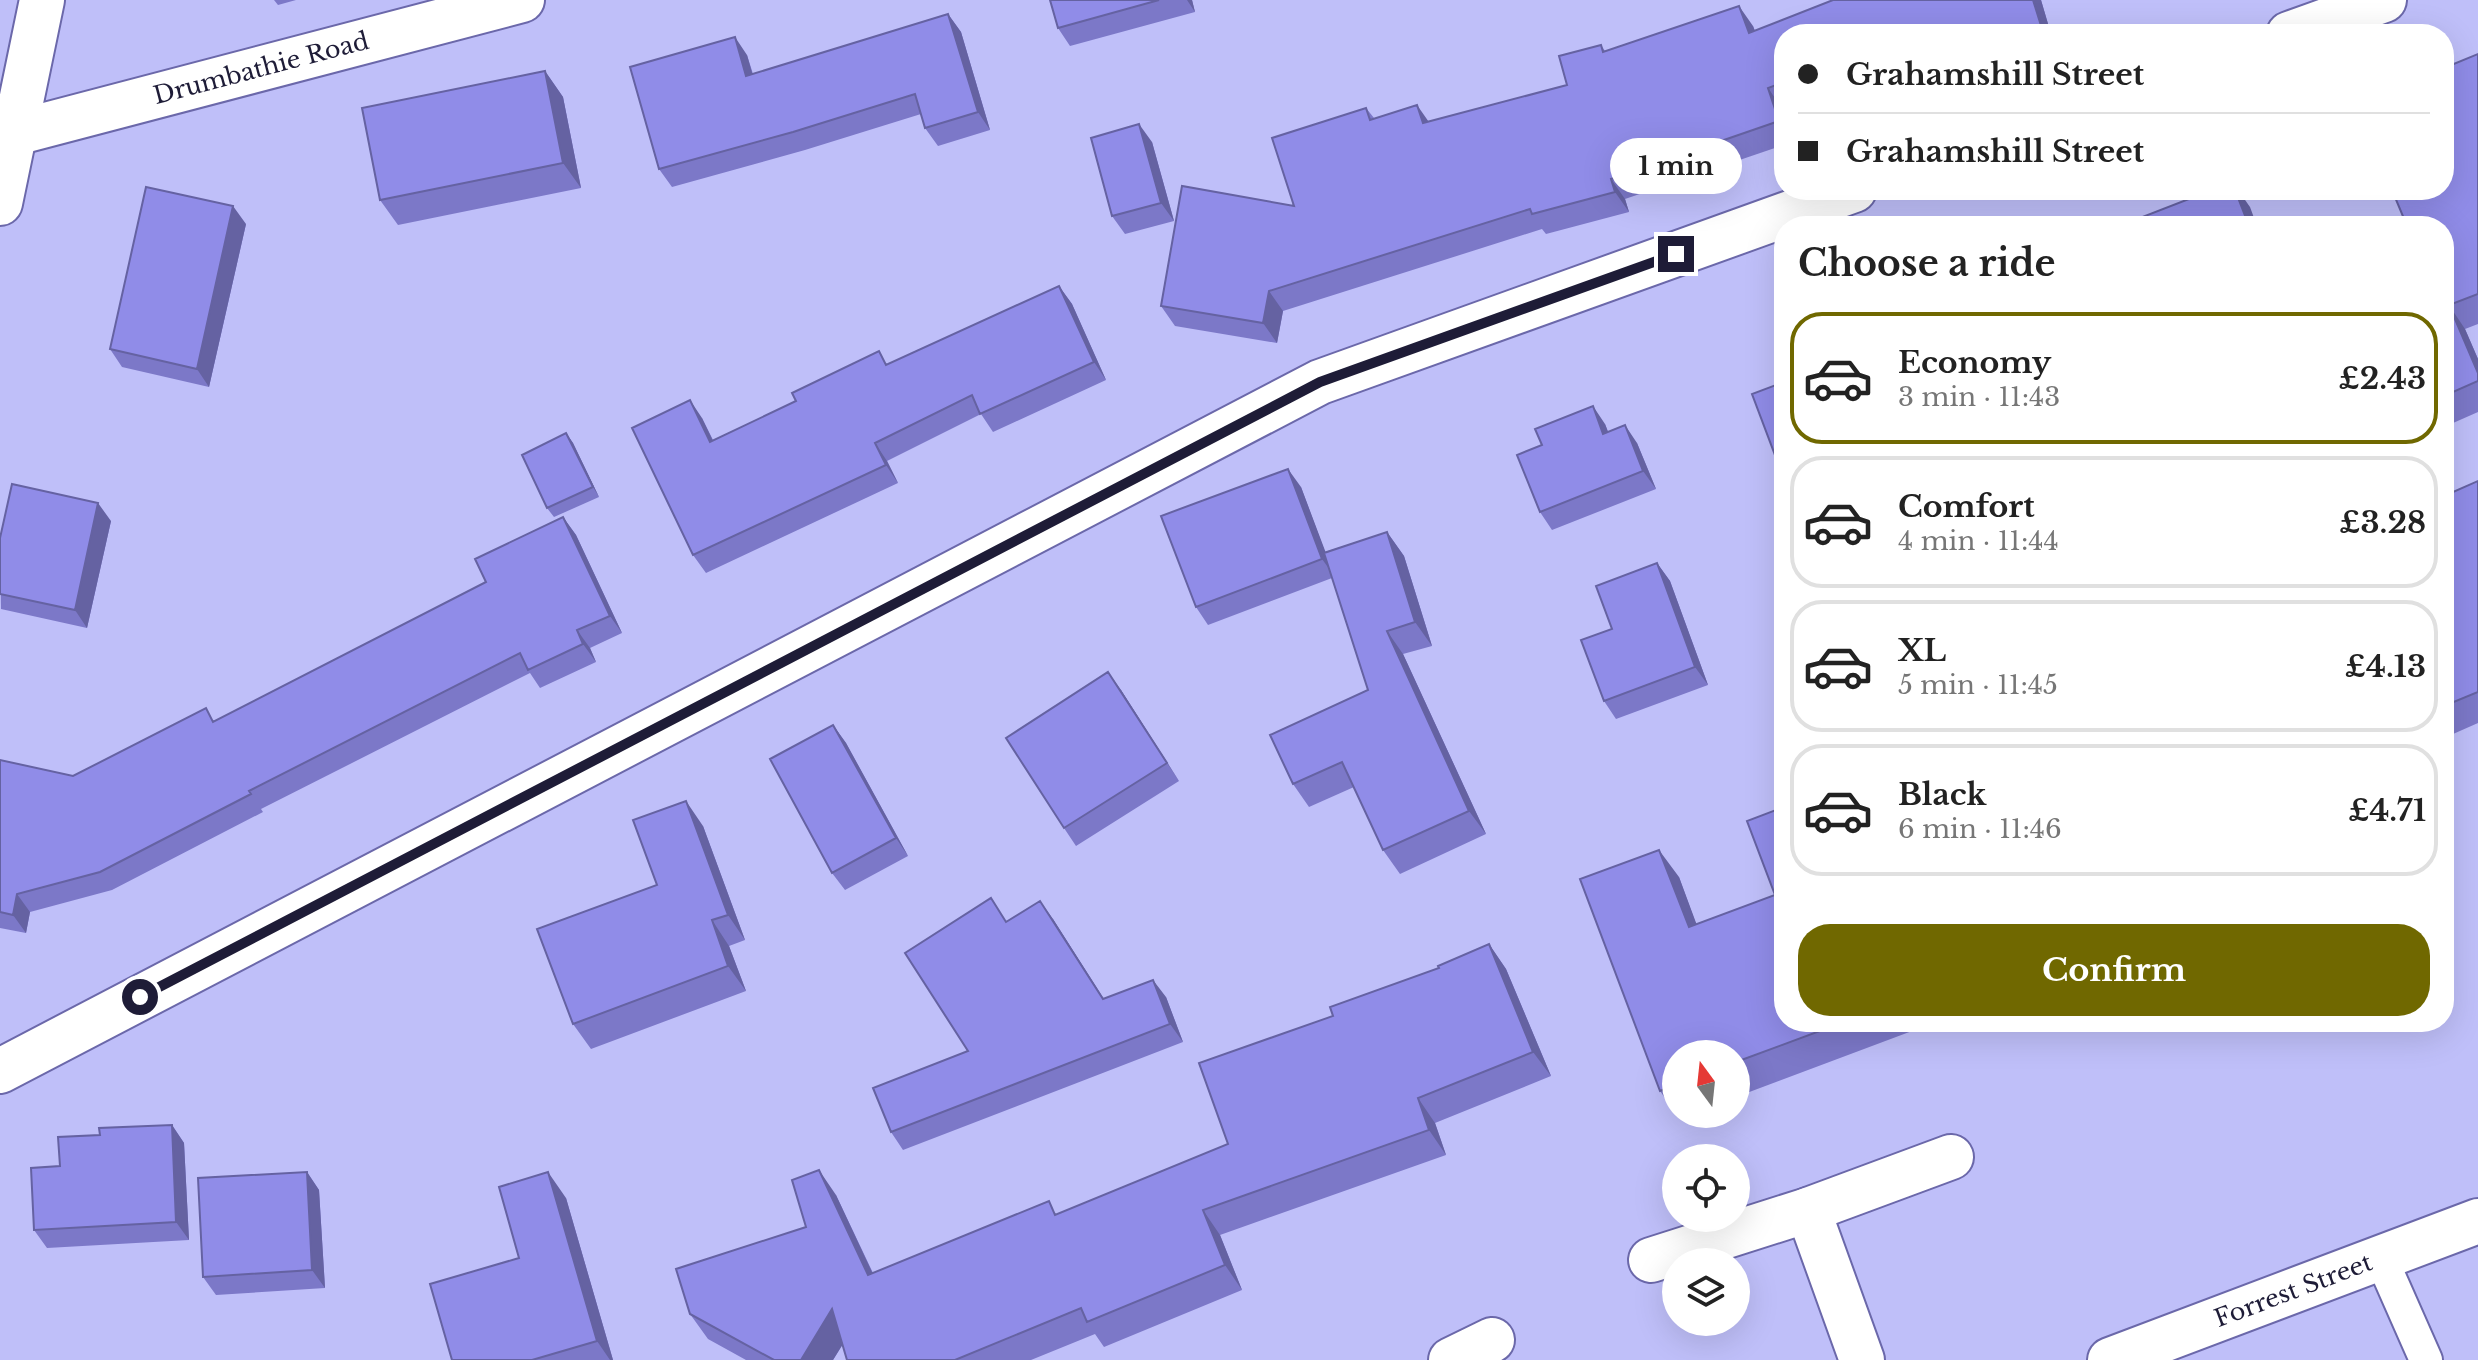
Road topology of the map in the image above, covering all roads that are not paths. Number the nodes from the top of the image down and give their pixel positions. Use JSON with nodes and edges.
{"nodes":[{"id":1,"x":42,"y":0,"type":"edge"},
{"id":2,"x":522,"y":0,"type":"edge"},
{"id":3,"x":2384,"y":0,"type":"edge"},
{"id":4,"x":2317,"y":24,"type":"edge"},
{"id":5,"x":8,"y":135,"type":"edge"},
{"id":6,"x":1826,"y":200,"type":"edge"},
{"id":7,"x":0,"y":203,"type":"edge"},
{"id":8,"x":1782,"y":216,"type":"edge"},
{"id":9,"x":1774,"y":219,"type":"edge"},
{"id":10,"x":0,"y":1071,"type":"edge"},
{"id":11,"x":1951,"y":1157,"type":"dead end"},
{"id":12,"x":1808,"y":1210,"type":"junction"},
{"id":13,"x":2478,"y":1221,"type":"edge"},
{"id":14,"x":2381,"y":1258,"type":"junction"},
{"id":15,"x":1651,"y":1260,"type":"dead end"},
{"id":16,"x":1492,"y":1340,"type":"dead end"},
{"id":17,"x":1451,"y":1360,"type":"edge"},
{"id":18,"x":1862,"y":1360,"type":"edge"},
{"id":19,"x":2110,"y":1360,"type":"edge"},
{"id":20,"x":2426,"y":1360,"type":"edge"}],
"edges":[{"from":1,"to":5,"type":"street"},
{"from":2,"to":5,"type":"street","name":"Drumbathie Road"},
{"from":3,"to":4,"type":"street"},
{"from":5,"to":7,"type":"street"},
{"from":6,"to":8,"type":"street"},
{"from":9,"to":10,"type":"street"},
{"from":11,"to":12,"type":"street"},
{"from":12,"to":15,"type":"street"},
{"from":12,"to":18,"type":"street"},
{"from":13,"to":14,"type":"street","name":"Forrest Street"},
{"from":14,"to":19,"type":"street","name":"Forrest Street"},
{"from":14,"to":20,"type":"lane"},
{"from":16,"to":17,"type":"street"}]}
